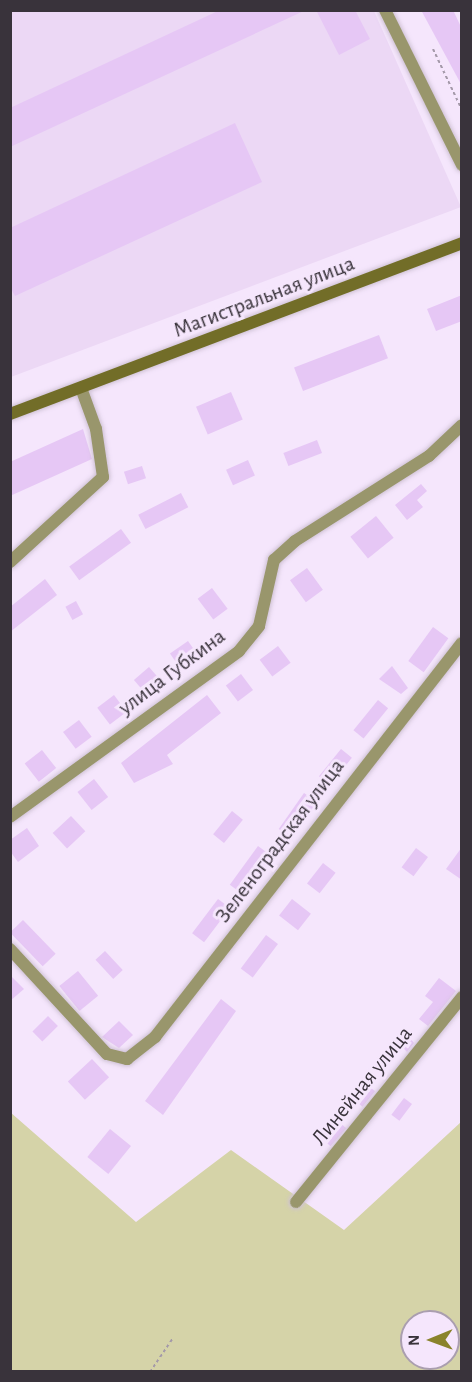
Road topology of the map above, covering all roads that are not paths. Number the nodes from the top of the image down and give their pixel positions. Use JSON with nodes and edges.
{"nodes":[{"id":1,"x":385,"y":10,"type":"edge"},
{"id":2,"x":462,"y":165,"type":"edge"},
{"id":3,"x":462,"y":243,"type":"edge"},
{"id":4,"x":81,"y":388,"type":"junction"},
{"id":5,"x":10,"y":414,"type":"edge"},
{"id":6,"x":462,"y":425,"type":"edge"},
{"id":7,"x":10,"y":562,"type":"edge"},
{"id":8,"x":462,"y":643,"type":"edge"},
{"id":9,"x":10,"y":817,"type":"edge"},
{"id":10,"x":10,"y":949,"type":"edge"},
{"id":11,"x":462,"y":996,"type":"edge"},
{"id":12,"x":296,"y":1202,"type":"dead end"}],
"edges":[{"from":1,"to":2,"type":"street"},
{"from":3,"to":4,"type":"main road","name":"Магистральная улица"},
{"from":4,"to":5,"type":"main road","name":"Магистральная улица"},
{"from":4,"to":7,"type":"street"},
{"from":6,"to":9,"type":"street","name":"улица Губкина"},
{"from":8,"to":10,"type":"street","name":"Зеленоградская улица"},
{"from":11,"to":12,"type":"street","name":"Линейная улица"}]}
